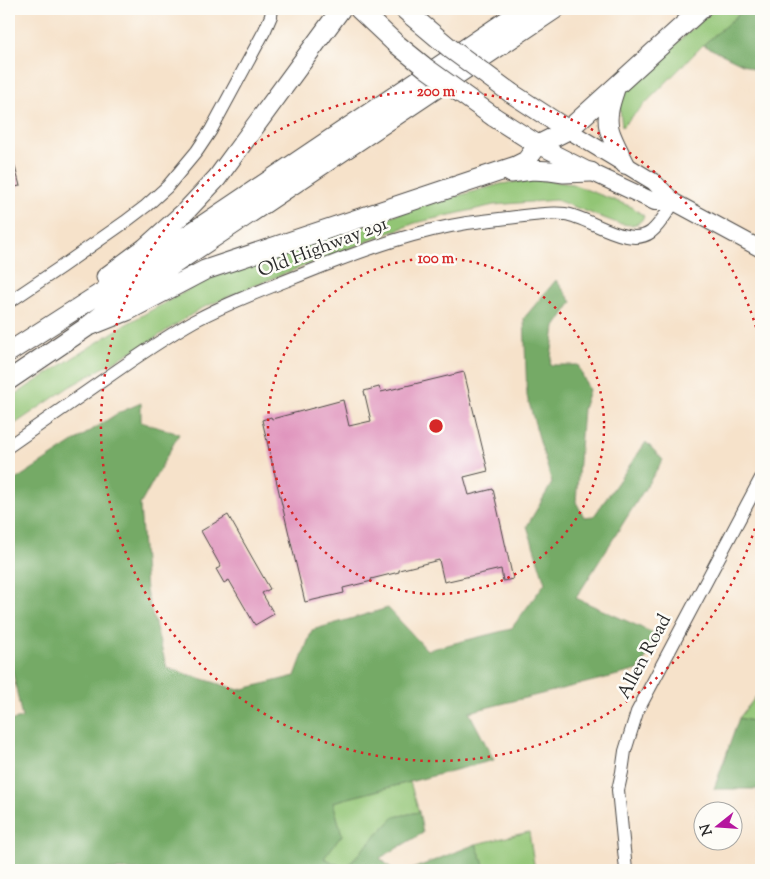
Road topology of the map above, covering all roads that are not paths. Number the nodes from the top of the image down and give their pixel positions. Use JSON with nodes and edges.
{"nodes":[{"id":1,"x":272,"y":9,"type":"edge"},
{"id":2,"x":322,"y":9,"type":"edge"},
{"id":3,"x":341,"y":9,"type":"edge"},
{"id":4,"x":359,"y":9,"type":"edge"},
{"id":5,"x":524,"y":9,"type":"edge"},
{"id":6,"x":555,"y":9,"type":"edge"},
{"id":7,"x":701,"y":9,"type":"edge"},
{"id":8,"x":408,"y":13,"type":"edge"},
{"id":9,"x":320,"y":37,"type":"junction"},
{"id":10,"x":615,"y":89,"type":"junction"},
{"id":11,"x":568,"y":130,"type":"junction"},
{"id":12,"x":538,"y":144,"type":"junction"},
{"id":13,"x":625,"y":164,"type":"junction"},
{"id":14,"x":591,"y":172,"type":"junction"},
{"id":15,"x":483,"y":177,"type":"junction"},
{"id":16,"x":674,"y":202,"type":"junction"},
{"id":17,"x":761,"y":249,"type":"edge"},
{"id":18,"x":9,"y":302,"type":"edge"},
{"id":19,"x":87,"y":327,"type":"junction"},
{"id":20,"x":37,"y":334,"type":"junction"},
{"id":21,"x":9,"y":352,"type":"edge"},
{"id":22,"x":9,"y":380,"type":"edge"},
{"id":23,"x":9,"y":446,"type":"edge"},
{"id":24,"x":761,"y":478,"type":"edge"},
{"id":25,"x":626,"y":870,"type":"edge"}],
"edges":[{"from":1,"to":18,"type":"street"},
{"from":2,"to":9,"type":"highway"},
{"from":3,"to":9,"type":"highway"},
{"from":4,"to":12,"type":"highway","bridge":true},
{"from":5,"to":20,"type":"highway"},
{"from":6,"to":19,"type":"highway"},
{"from":7,"to":10,"type":"highway"},
{"from":8,"to":11,"type":"highway","bridge":true},
{"from":9,"to":20,"type":"highway"},
{"from":10,"to":11,"type":"highway"},
{"from":10,"to":13,"type":"highway"},
{"from":11,"to":12,"type":"highway"},
{"from":11,"to":13,"type":"main road"},
{"from":12,"to":14,"type":"main road"},
{"from":12,"to":15,"type":"highway"},
{"from":13,"to":16,"type":"main road"},
{"from":14,"to":15,"type":"highway"},
{"from":14,"to":16,"type":"main road"},
{"from":15,"to":19,"type":"highway"},
{"from":16,"to":17,"type":"main road"},
{"from":16,"to":23,"type":"street","name":"Old Highway 291"},
{"from":19,"to":22,"type":"highway"},
{"from":20,"to":21,"type":"highway"},
{"from":24,"to":25,"type":"street","name":"Allen Road"}]}
